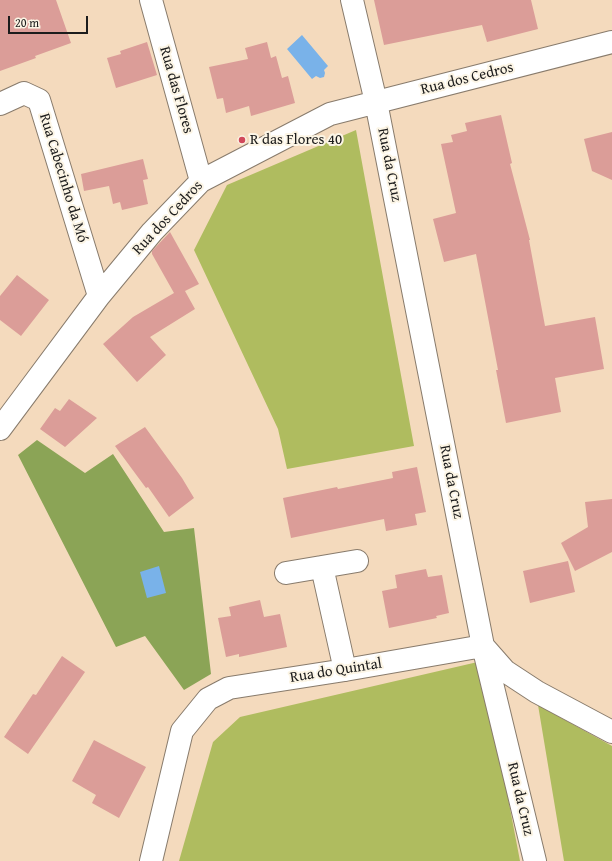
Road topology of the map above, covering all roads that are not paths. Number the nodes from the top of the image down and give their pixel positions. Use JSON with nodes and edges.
{"nodes":[{"id":1,"x":151,"y":0,"type":"edge"},
{"id":2,"x":352,"y":0,"type":"edge"},
{"id":3,"x":612,"y":42,"type":"edge"},
{"id":4,"x":376,"y":102,"type":"junction"},
{"id":5,"x":0,"y":104,"type":"edge"},
{"id":6,"x":201,"y":181,"type":"junction"},
{"id":7,"x":99,"y":296,"type":"junction"},
{"id":8,"x":0,"y":429,"type":"edge"},
{"id":9,"x":357,"y":561,"type":"dead end"},
{"id":10,"x":322,"y":567,"type":"junction"},
{"id":11,"x":286,"y":572,"type":"dead end"},
{"id":12,"x":484,"y":646,"type":"junction"},
{"id":13,"x":346,"y":670,"type":"junction"},
{"id":14,"x":612,"y":732,"type":"edge"},
{"id":15,"x":151,"y":861,"type":"edge"},
{"id":16,"x":535,"y":861,"type":"edge"}],
"edges":[{"from":1,"to":6,"type":"street","name":"Rua das Flores"},
{"from":2,"to":4,"type":"street","name":"Rua da Cruz"},
{"from":3,"to":4,"type":"street","name":"Rua dos Cedros"},
{"from":4,"to":6,"type":"street","name":"Rua dos Cedros"},
{"from":4,"to":12,"type":"street","name":"Rua da Cruz"},
{"from":5,"to":7,"type":"street","name":"Rua Cabecinho da Mó"},
{"from":6,"to":7,"type":"street","name":"Rua dos Cedros"},
{"from":7,"to":8,"type":"street","name":"Rua dos Cedros"},
{"from":9,"to":10,"type":"street"},
{"from":10,"to":11,"type":"street"},
{"from":10,"to":13,"type":"street"},
{"from":12,"to":13,"type":"street","name":"Rua do Quintal"},
{"from":12,"to":14,"type":"street"},
{"from":12,"to":16,"type":"street","name":"Rua da Cruz"},
{"from":13,"to":15,"type":"street","name":"Rua do Quintal"}]}
